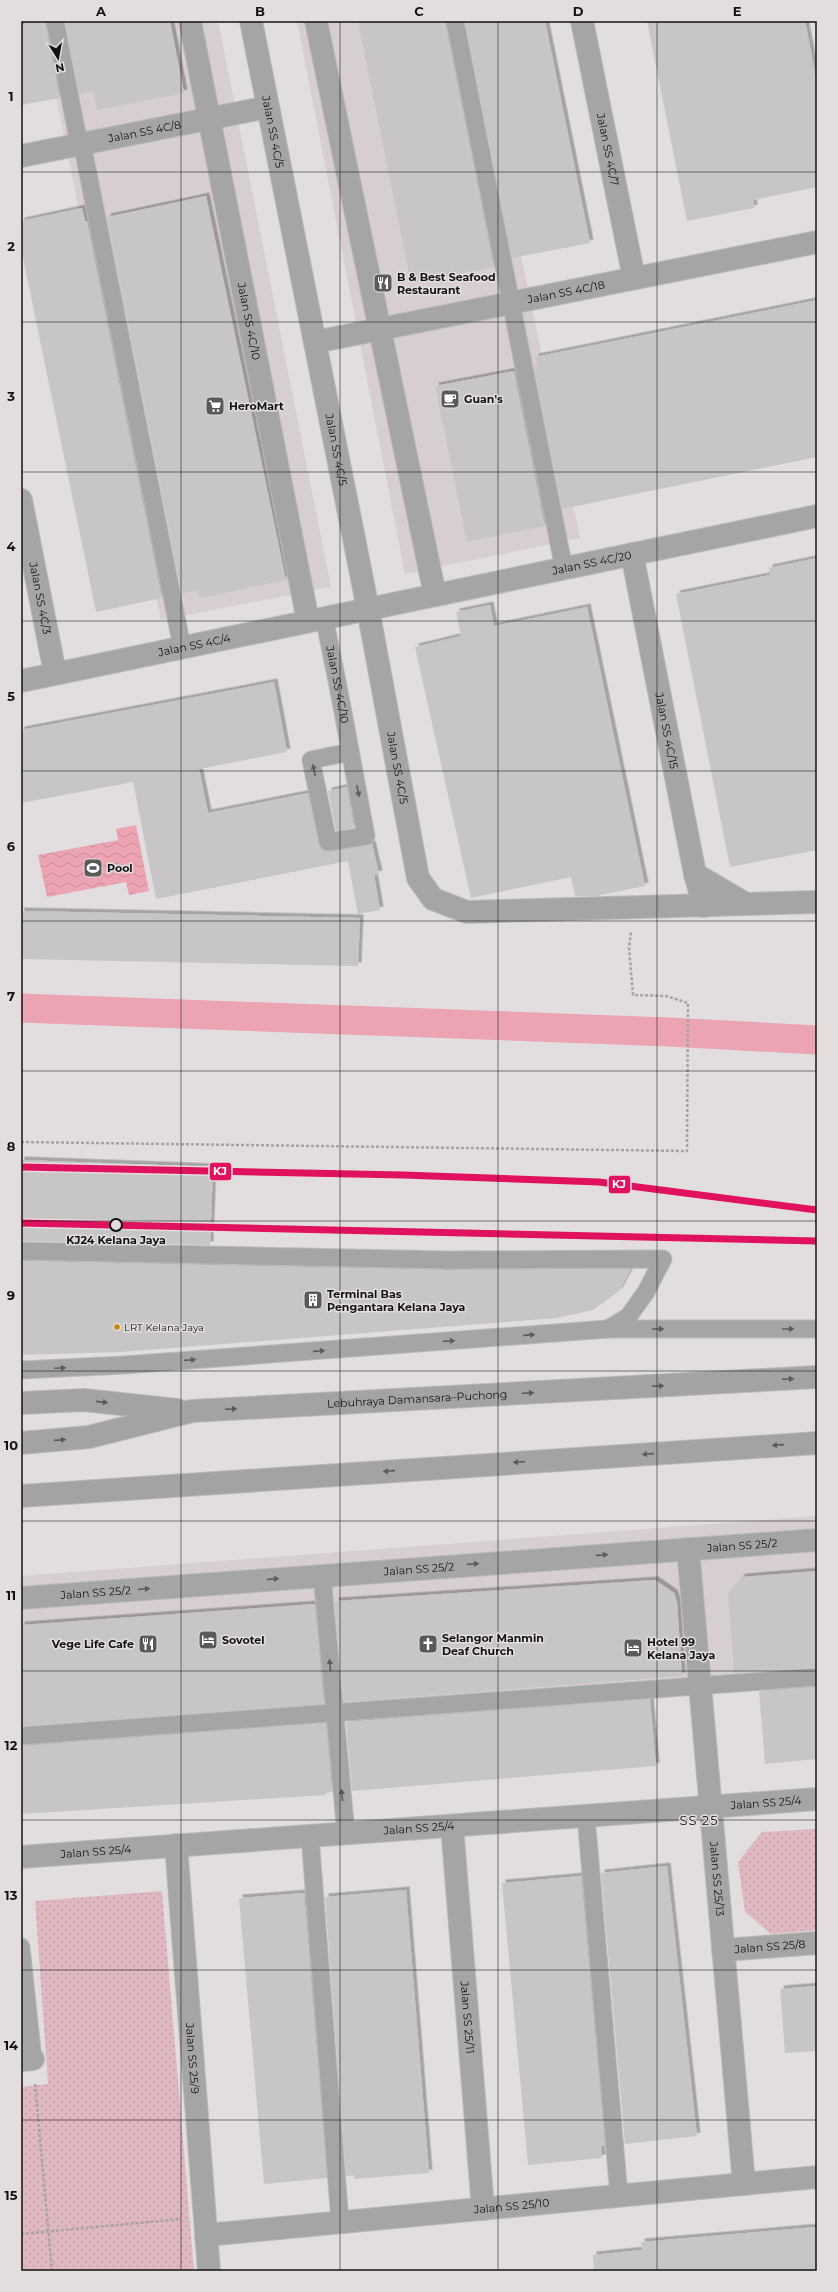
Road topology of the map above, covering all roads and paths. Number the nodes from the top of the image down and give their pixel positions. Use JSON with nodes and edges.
{"nodes":[{"id":1,"x":33,"y":21,"type":"edge"},
{"id":2,"x":55,"y":21,"type":"edge"},
{"id":3,"x":190,"y":21,"type":"edge"},
{"id":4,"x":251,"y":21,"type":"edge"},
{"id":5,"x":316,"y":21,"type":"edge"},
{"id":6,"x":455,"y":21,"type":"edge"},
{"id":7,"x":582,"y":21,"type":"edge"},
{"id":8,"x":21,"y":23,"type":"edge"},
{"id":9,"x":268,"y":107,"type":"junction"},
{"id":10,"x":209,"y":118,"type":"junction"},
{"id":11,"x":80,"y":144,"type":"junction"},
{"id":12,"x":21,"y":156,"type":"edge"},
{"id":13,"x":817,"y":242,"type":"edge"},
{"id":14,"x":634,"y":278,"type":"junction"},
{"id":15,"x":511,"y":302,"type":"junction"},
{"id":16,"x":381,"y":328,"type":"junction"},
{"id":17,"x":315,"y":342,"type":"junction"},
{"id":18,"x":21,"y":500,"type":"edge"},
{"id":19,"x":817,"y":516,"type":"edge"},
{"id":20,"x":632,"y":554,"type":"junction"},
{"id":21,"x":564,"y":569,"type":"junction"},
{"id":22,"x":435,"y":595,"type":"junction"},
{"id":23,"x":368,"y":609,"type":"junction"},
{"id":24,"x":316,"y":619,"type":"junction"},
{"id":25,"x":182,"y":648,"type":"junction"},
{"id":26,"x":55,"y":674,"type":"junction"},
{"id":27,"x":21,"y":681,"type":"edge"},
{"id":28,"x":350,"y":752,"type":"junction"},
{"id":29,"x":696,"y":874,"type":"junction"},
{"id":30,"x":817,"y":902,"type":"edge"},
{"id":31,"x":746,"y":904,"type":"junction"},
{"id":32,"x":704,"y":906,"type":"junction"},
{"id":33,"x":634,"y":907,"type":"junction"},
{"id":34,"x":21,"y":1142,"type":"edge"},
{"id":35,"x":21,"y":1252,"type":"edge"},
{"id":36,"x":608,"y":1329,"type":"junction"},
{"id":37,"x":817,"y":1330,"type":"edge"},
{"id":38,"x":21,"y":1370,"type":"edge"},
{"id":39,"x":817,"y":1377,"type":"edge"},
{"id":40,"x":21,"y":1403,"type":"edge"},
{"id":41,"x":192,"y":1411,"type":"junction"},
{"id":42,"x":21,"y":1443,"type":"edge"},
{"id":43,"x":817,"y":1443,"type":"edge"},
{"id":44,"x":21,"y":1496,"type":"edge"},
{"id":45,"x":817,"y":1540,"type":"edge"},
{"id":46,"x":688,"y":1549,"type":"junction"},
{"id":47,"x":322,"y":1575,"type":"junction"},
{"id":48,"x":21,"y":1598,"type":"edge"},
{"id":49,"x":817,"y":1677,"type":"edge"},
{"id":50,"x":700,"y":1686,"type":"junction"},
{"id":51,"x":334,"y":1713,"type":"junction"},
{"id":52,"x":21,"y":1736,"type":"edge"},
{"id":53,"x":817,"y":1799,"type":"edge"},
{"id":54,"x":711,"y":1806,"type":"junction"},
{"id":55,"x":586,"y":1816,"type":"junction"},
{"id":56,"x":452,"y":1826,"type":"junction"},
{"id":57,"x":346,"y":1834,"type":"junction"},
{"id":58,"x":310,"y":1836,"type":"junction"},
{"id":59,"x":176,"y":1846,"type":"junction"},
{"id":60,"x":21,"y":1857,"type":"edge"},
{"id":61,"x":817,"y":1943,"type":"edge"},
{"id":62,"x":723,"y":1950,"type":"junction"},
{"id":63,"x":21,"y":1954,"type":"edge"},
{"id":64,"x":27,"y":2060,"type":"edge"},
{"id":65,"x":817,"y":2177,"type":"edge"},
{"id":66,"x":744,"y":2184,"type":"junction"},
{"id":67,"x":619,"y":2196,"type":"junction"},
{"id":68,"x":483,"y":2209,"type":"junction"},
{"id":69,"x":340,"y":2222,"type":"junction"},
{"id":70,"x":206,"y":2226,"type":"junction"},
{"id":71,"x":48,"y":2232,"type":"junction"},
{"id":72,"x":21,"y":2234,"type":"edge"},
{"id":73,"x":52,"y":2271,"type":"edge"},
{"id":74,"x":209,"y":2271,"type":"edge"}],
"edges":[{"from":1,"to":8,"type":"path"},
{"from":2,"to":11,"type":"lane"},
{"from":3,"to":10,"type":"street","name":"Jalan SS 4C/10"},
{"from":4,"to":9,"type":"street","name":"Jalan SS 4C/5"},
{"from":5,"to":16,"type":"street"},
{"from":6,"to":15,"type":"lane"},
{"from":7,"to":14,"type":"street","name":"Jalan SS 4C/7"},
{"from":9,"to":10,"type":"street","name":"Jalan SS 4C/8"},
{"from":9,"to":17,"type":"street","name":"Jalan SS 4C/5"},
{"from":10,"to":11,"type":"street","name":"Jalan SS 4C/8"},
{"from":10,"to":24,"type":"street","name":"Jalan SS 4C/10"},
{"from":11,"to":12,"type":"street","name":"Jalan SS 4C/8"},
{"from":11,"to":25,"type":"lane"},
{"from":13,"to":14,"type":"street","name":"Jalan SS 4C/18"},
{"from":14,"to":15,"type":"street","name":"Jalan SS 4C/18"},
{"from":15,"to":16,"type":"street","name":"Jalan SS 4C/18"},
{"from":15,"to":21,"type":"lane"},
{"from":16,"to":17,"type":"street","name":"Jalan SS 4C/18"},
{"from":16,"to":22,"type":"street"},
{"from":17,"to":23,"type":"street","name":"Jalan SS 4C/5"},
{"from":18,"to":26,"type":"street","name":"Jalan SS 4C/3"},
{"from":19,"to":20,"type":"street","name":"Jalan SS 4C/20"},
{"from":20,"to":21,"type":"street","name":"Jalan SS 4C/20"},
{"from":20,"to":29,"type":"street","name":"Jalan SS 4C/15"},
{"from":21,"to":22,"type":"street","name":"Jalan SS 4C/20"},
{"from":22,"to":23,"type":"street","name":"Jalan SS 4C/20"},
{"from":23,"to":24,"type":"street","name":"Jalan SS 4C/4"},
{"from":23,"to":33,"type":"street","name":"Jalan SS 4C/5"},
{"from":24,"to":25,"type":"street","name":"Jalan SS 4C/4"},
{"from":24,"to":28,"type":"lane","name":"Jalan SS 4C/10"},
{"from":25,"to":26,"type":"street","name":"Jalan SS 4C/4"},
{"from":26,"to":27,"type":"street","name":"Jalan SS 4C/4"},
{"from":28,"to":28,"type":"lane","name":"Jalan SS 4C/10","one_way":true},
{"from":29,"to":31,"type":"street"},
{"from":29,"to":32,"type":"street","name":"Jalan SS 4C/15"},
{"from":30,"to":31,"type":"street"},
{"from":31,"to":32,"type":"street"},
{"from":32,"to":33,"type":"street"},
{"from":33,"to":34,"type":"path"},
{"from":35,"to":36,"type":"lane"},
{"from":36,"to":37,"type":"lane","one_way":true},
{"from":38,"to":36,"type":"lane","one_way":true},
{"from":41,"to":39,"type":"highway","name":"Lebuhraya Damansara–Puchong","one_way":true},
{"from":40,"to":41,"type":"highway","one_way":true},
{"from":42,"to":41,"type":"highway","name":"Lebuhraya Damansara–Puchong","one_way":true},
{"from":43,"to":44,"type":"highway","one_way":true},
{"from":45,"to":46,"type":"street","name":"Jalan SS 25/2"},
{"from":47,"to":46,"type":"street","name":"Jalan SS 25/2","one_way":true},
{"from":46,"to":50,"type":"street","name":"Jalan SS 25/13"},
{"from":48,"to":47,"type":"street","name":"Jalan SS 25/2","one_way":true},
{"from":51,"to":47,"type":"lane","one_way":true},
{"from":49,"to":50,"type":"lane"},
{"from":50,"to":51,"type":"lane"},
{"from":50,"to":54,"type":"street","name":"Jalan SS 25/13"},
{"from":51,"to":52,"type":"lane"},
{"from":57,"to":51,"type":"lane","one_way":true},
{"from":53,"to":54,"type":"street","name":"Jalan SS 25/4"},
{"from":54,"to":55,"type":"street","name":"Jalan SS 25/4"},
{"from":54,"to":62,"type":"street","name":"Jalan SS 25/13"},
{"from":55,"to":56,"type":"street","name":"Jalan SS 25/4"},
{"from":55,"to":67,"type":"lane"},
{"from":56,"to":57,"type":"street","name":"Jalan SS 25/4"},
{"from":56,"to":68,"type":"street","name":"Jalan SS 25/11"},
{"from":57,"to":58,"type":"street","name":"Jalan SS 25/4"},
{"from":58,"to":59,"type":"street","name":"Jalan SS 25/4"},
{"from":58,"to":69,"type":"lane"},
{"from":59,"to":60,"type":"street","name":"Jalan SS 25/4"},
{"from":59,"to":70,"type":"street","name":"Jalan SS 25/9"},
{"from":61,"to":62,"type":"street","name":"Jalan SS 25/8"},
{"from":62,"to":66,"type":"street","name":"Jalan SS 25/13"},
{"from":63,"to":64,"type":"lane"},
{"from":64,"to":71,"type":"path"},
{"from":65,"to":66,"type":"street","name":"Jalan SS 25/10"},
{"from":66,"to":67,"type":"street","name":"Jalan SS 25/10"},
{"from":67,"to":68,"type":"street","name":"Jalan SS 25/10"},
{"from":68,"to":69,"type":"street","name":"Jalan SS 25/10"},
{"from":69,"to":70,"type":"street","name":"Jalan SS 25/10"},
{"from":70,"to":71,"type":"path"},
{"from":70,"to":74,"type":"street","name":"Jalan SS 25/9"},
{"from":71,"to":72,"type":"path"},
{"from":71,"to":73,"type":"path"}]}
